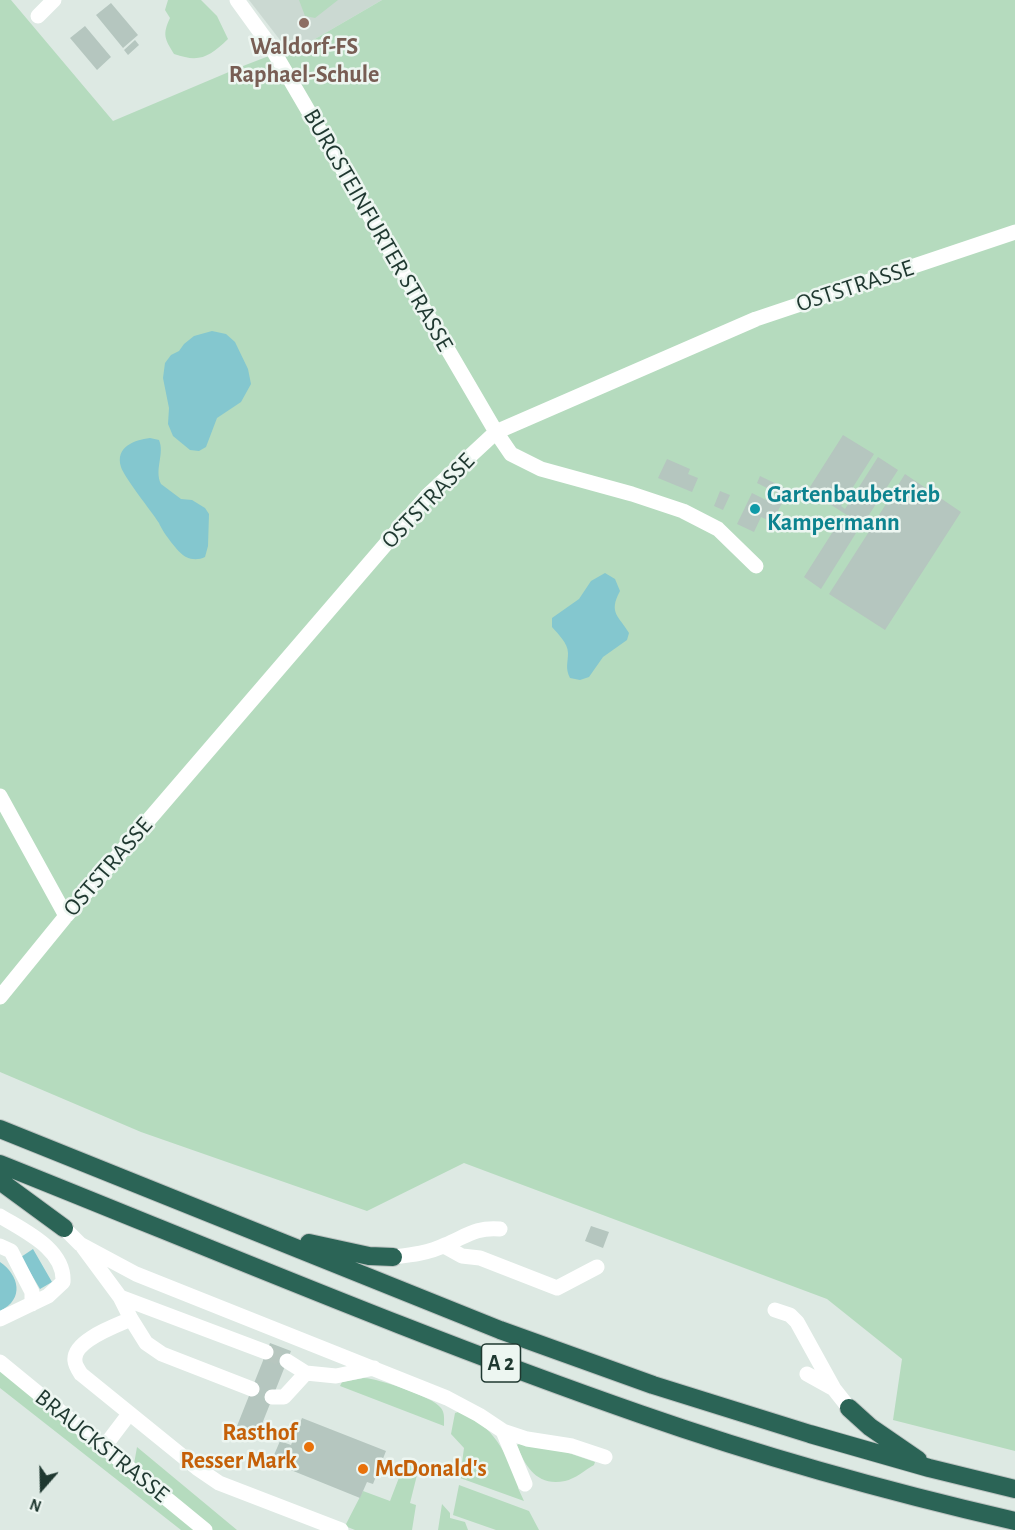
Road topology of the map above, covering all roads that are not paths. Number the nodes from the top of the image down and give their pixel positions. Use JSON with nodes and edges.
{"nodes":[{"id":1,"x":54,"y":0,"type":"edge"},
{"id":2,"x":237,"y":0,"type":"edge"},
{"id":3,"x":38,"y":16,"type":"dead end"},
{"id":4,"x":1015,"y":231,"type":"edge"},
{"id":5,"x":496,"y":432,"type":"junction"},
{"id":6,"x":756,"y":566,"type":"dead end"},
{"id":7,"x":0,"y":796,"type":"edge"},
{"id":8,"x":66,"y":916,"type":"junction"},
{"id":9,"x":0,"y":997,"type":"edge"},
{"id":10,"x":0,"y":1129,"type":"edge"},
{"id":11,"x":0,"y":1164,"type":"edge"},
{"id":12,"x":0,"y":1181,"type":"edge"},
{"id":13,"x":0,"y":1216,"type":"edge"},
{"id":14,"x":18,"y":1227,"type":"junction"},
{"id":15,"x":64,"y":1228,"type":"joint"},
{"id":16,"x":500,"y":1229,"type":"dead end"},
{"id":17,"x":264,"y":1234,"type":"junction"},
{"id":18,"x":80,"y":1244,"type":"junction"},
{"id":19,"x":444,"y":1246,"type":"junction"},
{"id":20,"x":3,"y":1247,"type":"edge"},
{"id":21,"x":393,"y":1257,"type":"joint"},
{"id":22,"x":597,"y":1267,"type":"dead end"},
{"id":23,"x":120,"y":1297,"type":"junction"},
{"id":24,"x":32,"y":1304,"type":"junction"},
{"id":25,"x":775,"y":1310,"type":"dead end"},
{"id":26,"x":0,"y":1319,"type":"edge"},
{"id":27,"x":131,"y":1319,"type":"junction"},
{"id":28,"x":266,"y":1352,"type":"tunnel mouth"},
{"id":29,"x":287,"y":1361,"type":"tunnel mouth"},
{"id":30,"x":0,"y":1362,"type":"edge"},
{"id":31,"x":374,"y":1368,"type":"junction"},
{"id":32,"x":306,"y":1373,"type":"junction"},
{"id":33,"x":807,"y":1374,"type":"dead end"},
{"id":34,"x":252,"y":1389,"type":"dead end"},
{"id":35,"x":834,"y":1389,"type":"junction"},
{"id":36,"x":272,"y":1397,"type":"dead end"},
{"id":37,"x":849,"y":1408,"type":"joint"},
{"id":38,"x":129,"y":1414,"type":"junction"},
{"id":39,"x":503,"y":1431,"type":"junction"},
{"id":40,"x":104,"y":1447,"type":"junction"},
{"id":41,"x":604,"y":1458,"type":"dead end"},
{"id":42,"x":929,"y":1468,"type":"junction"},
{"id":43,"x":525,"y":1484,"type":"dead end"},
{"id":44,"x":1015,"y":1489,"type":"edge"},
{"id":45,"x":1015,"y":1521,"type":"edge"},
{"id":46,"x":205,"y":1530,"type":"edge"},
{"id":47,"x":341,"y":1530,"type":"edge"}],
"edges":[{"from":1,"to":3,"type":"street"},
{"from":2,"to":5,"type":"street","name":"BURGSTEINFURTER STRASSE"},
{"from":4,"to":5,"type":"street","name":"OSTSTRASSE"},
{"from":5,"to":6,"type":"street","name":"BURGSTEINFURTER STRASSE"},
{"from":5,"to":8,"type":"street","name":"OSTSTRASSE"},
{"from":7,"to":8,"type":"street"},
{"from":8,"to":9,"type":"street","name":"OSTSTRASSE"},
{"from":10,"to":17,"type":"highway","number":"A 2"},
{"from":11,"to":45,"type":"highway","number":"A 2"},
{"from":12,"to":15,"type":"highway"},
{"from":13,"to":14,"type":"street"},
{"from":14,"to":20,"type":"street"},
{"from":14,"to":24,"type":"street"},
{"from":15,"to":18,"type":"street"},
{"from":16,"to":19,"type":"street"},
{"from":17,"to":21,"type":"highway"},
{"from":17,"to":42,"type":"highway","number":"A 2"},
{"from":18,"to":23,"type":"street"},
{"from":18,"to":31,"type":"street"},
{"from":19,"to":21,"type":"street"},
{"from":19,"to":22,"type":"street"},
{"from":20,"to":24,"type":"street"},
{"from":23,"to":27,"type":"street"},
{"from":23,"to":28,"type":"street"},
{"from":24,"to":26,"type":"street"},
{"from":25,"to":35,"type":"street"},
{"from":27,"to":34,"type":"street"},
{"from":27,"to":38,"type":"street"},
{"from":29,"to":32,"type":"street"},
{"from":30,"to":40,"type":"street","name":"BRAUCKSTRASSE"},
{"from":31,"to":32,"type":"street"},
{"from":31,"to":39,"type":"street"},
{"from":32,"to":36,"type":"street"},
{"from":33,"to":35,"type":"street"},
{"from":35,"to":37,"type":"street"},
{"from":37,"to":42,"type":"highway"},
{"from":38,"to":40,"type":"street"},
{"from":38,"to":47,"type":"street"},
{"from":39,"to":41,"type":"street"},
{"from":39,"to":43,"type":"street"},
{"from":40,"to":46,"type":"street","name":"BRAUCKSTRASSE"},
{"from":42,"to":44,"type":"highway","number":"A 2"}]}
